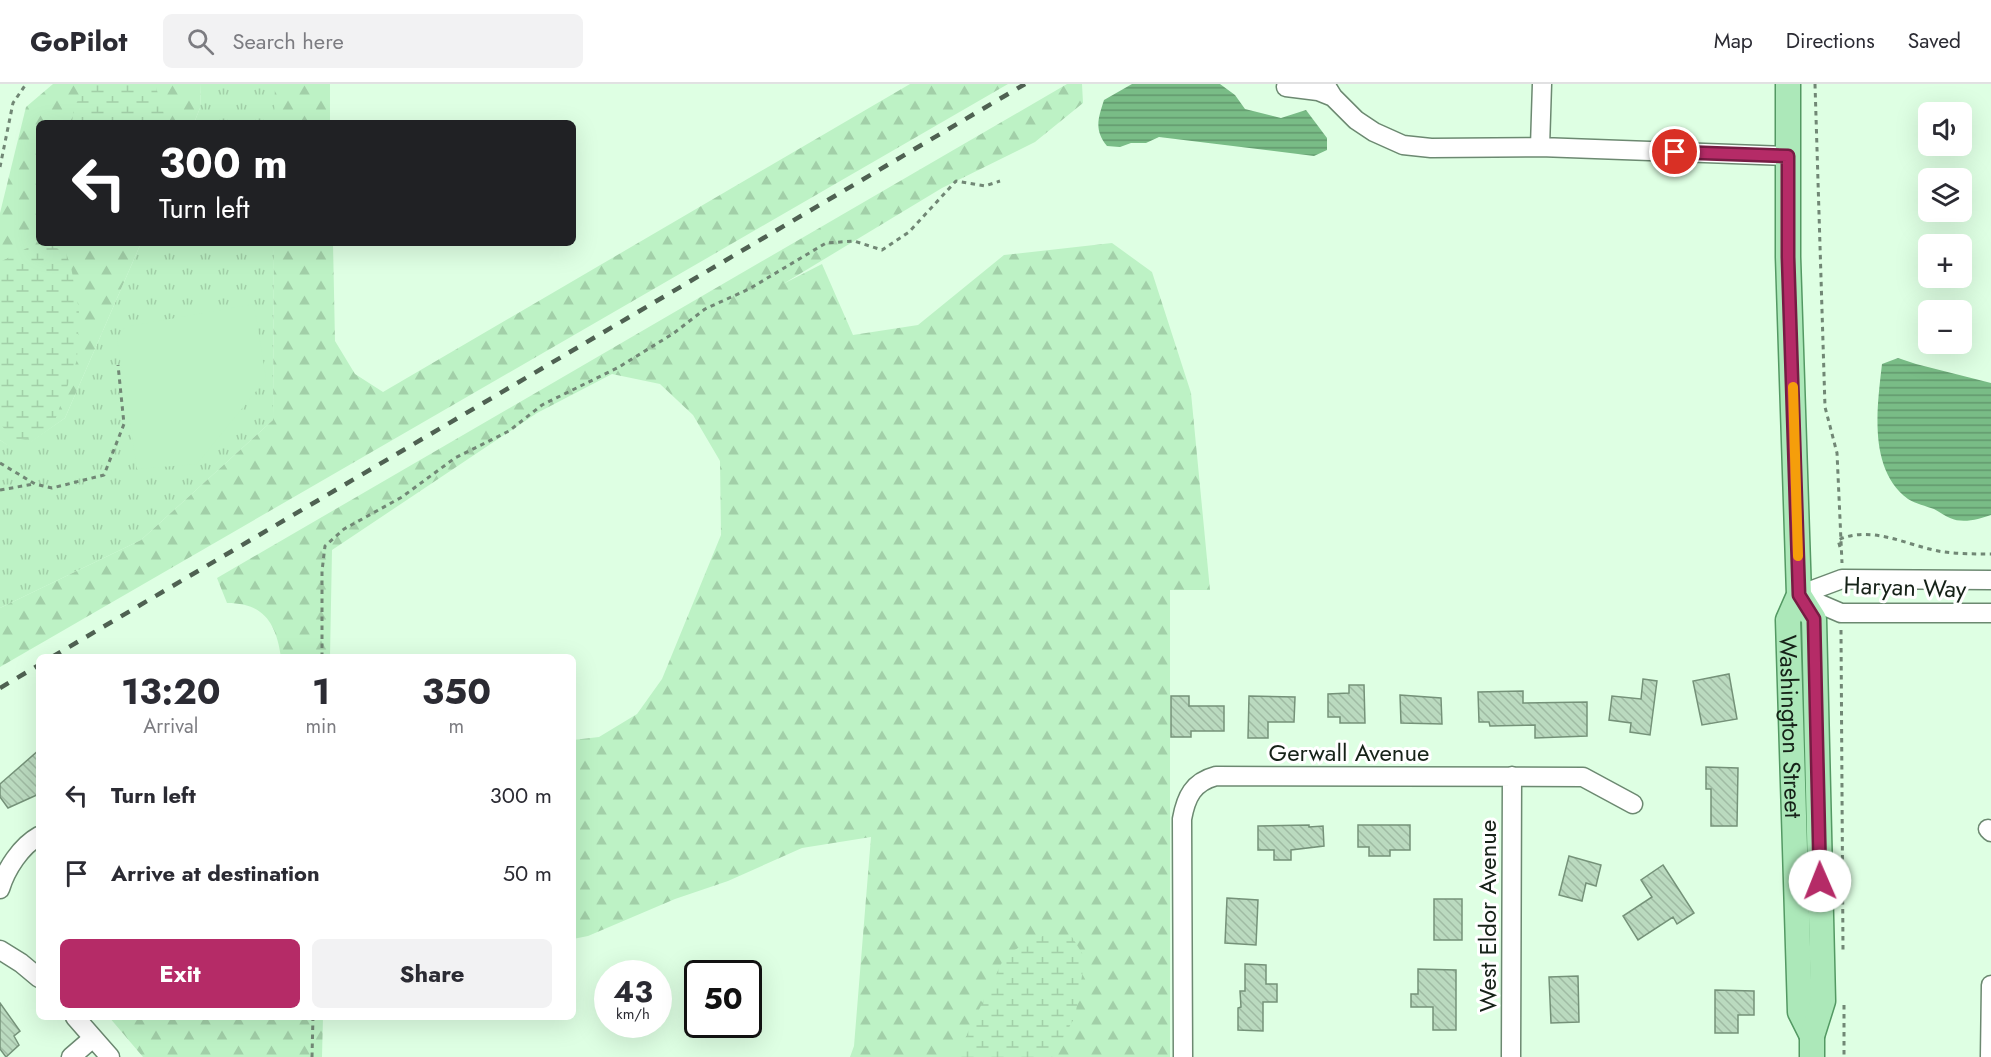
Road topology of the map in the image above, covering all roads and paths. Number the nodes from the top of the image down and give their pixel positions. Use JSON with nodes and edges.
{"nodes":[{"id":1,"x":26,"y":84,"type":"edge"},
{"id":2,"x":1542,"y":84,"type":"edge"},
{"id":3,"x":1788,"y":84,"type":"edge"},
{"id":4,"x":1281,"y":85,"type":"edge"},
{"id":5,"x":1329,"y":91,"type":"edge"},
{"id":6,"x":1540,"y":147,"type":"junction"},
{"id":7,"x":1788,"y":156,"type":"junction"},
{"id":8,"x":0,"y":167,"type":"edge"},
{"id":9,"x":1000,"y":181,"type":"dead end"},
{"id":10,"x":118,"y":365,"type":"dead end"},
{"id":11,"x":0,"y":463,"type":"edge"},
{"id":12,"x":35,"y":483,"type":"junction"},
{"id":13,"x":0,"y":490,"type":"edge"},
{"id":14,"x":1842,"y":554,"type":"dead end"},
{"id":15,"x":1991,"y":554,"type":"edge"},
{"id":16,"x":1991,"y":580,"type":"edge"},
{"id":17,"x":1799,"y":595,"type":"junction"},
{"id":18,"x":1991,"y":613,"type":"edge"},
{"id":19,"x":322,"y":654,"type":"edge"},
{"id":20,"x":1512,"y":776,"type":"junction"},
{"id":21,"x":1633,"y":804,"type":"dead end"},
{"id":22,"x":36,"y":838,"type":"edge"},
{"id":23,"x":0,"y":889,"type":"edge"},
{"id":24,"x":0,"y":950,"type":"edge"},
{"id":25,"x":36,"y":976,"type":"edge"},
{"id":26,"x":1991,"y":985,"type":"edge"},
{"id":27,"x":78,"y":1020,"type":"edge"},
{"id":28,"x":313,"y":1020,"type":"edge"},
{"id":29,"x":93,"y":1038,"type":"junction"},
{"id":30,"x":1812,"y":1047,"type":"edge"},
{"id":31,"x":71,"y":1057,"type":"edge"},
{"id":32,"x":110,"y":1057,"type":"edge"},
{"id":33,"x":312,"y":1057,"type":"edge"},
{"id":34,"x":1183,"y":1057,"type":"edge"},
{"id":35,"x":1510,"y":1057,"type":"edge"},
{"id":36,"x":1990,"y":1057,"type":"edge"}],
"edges":[{"from":1,"to":8,"type":"path"},
{"from":2,"to":6,"type":"street"},
{"from":3,"to":7,"type":"main road","name":"Washington Street"},
{"from":4,"to":5,"type":"street"},
{"from":5,"to":6,"type":"street"},
{"from":6,"to":7,"type":"street"},
{"from":7,"to":17,"type":"main road","name":"Washington Street"},
{"from":9,"to":19,"type":"path"},
{"from":10,"to":12,"type":"path"},
{"from":11,"to":12,"type":"path"},
{"from":12,"to":13,"type":"path"},
{"from":14,"to":15,"type":"path"},
{"from":16,"to":17,"type":"street","name":"Haryan Way"},
{"from":17,"to":18,"type":"street","name":"Haryan Way"},
{"from":17,"to":30,"type":"main road","name":"Washington Street"},
{"from":20,"to":21,"type":"street","name":"Gerwall Avenue"},
{"from":20,"to":34,"type":"street","name":"Gerwall Avenue"},
{"from":20,"to":35,"type":"street","name":"West Eldor Avenue"},
{"from":22,"to":23,"type":"street"},
{"from":24,"to":25,"type":"street"},
{"from":26,"to":36,"type":"street"},
{"from":27,"to":29,"type":"street"},
{"from":28,"to":33,"type":"path"},
{"from":29,"to":31,"type":"street"},
{"from":29,"to":32,"type":"street"}]}
